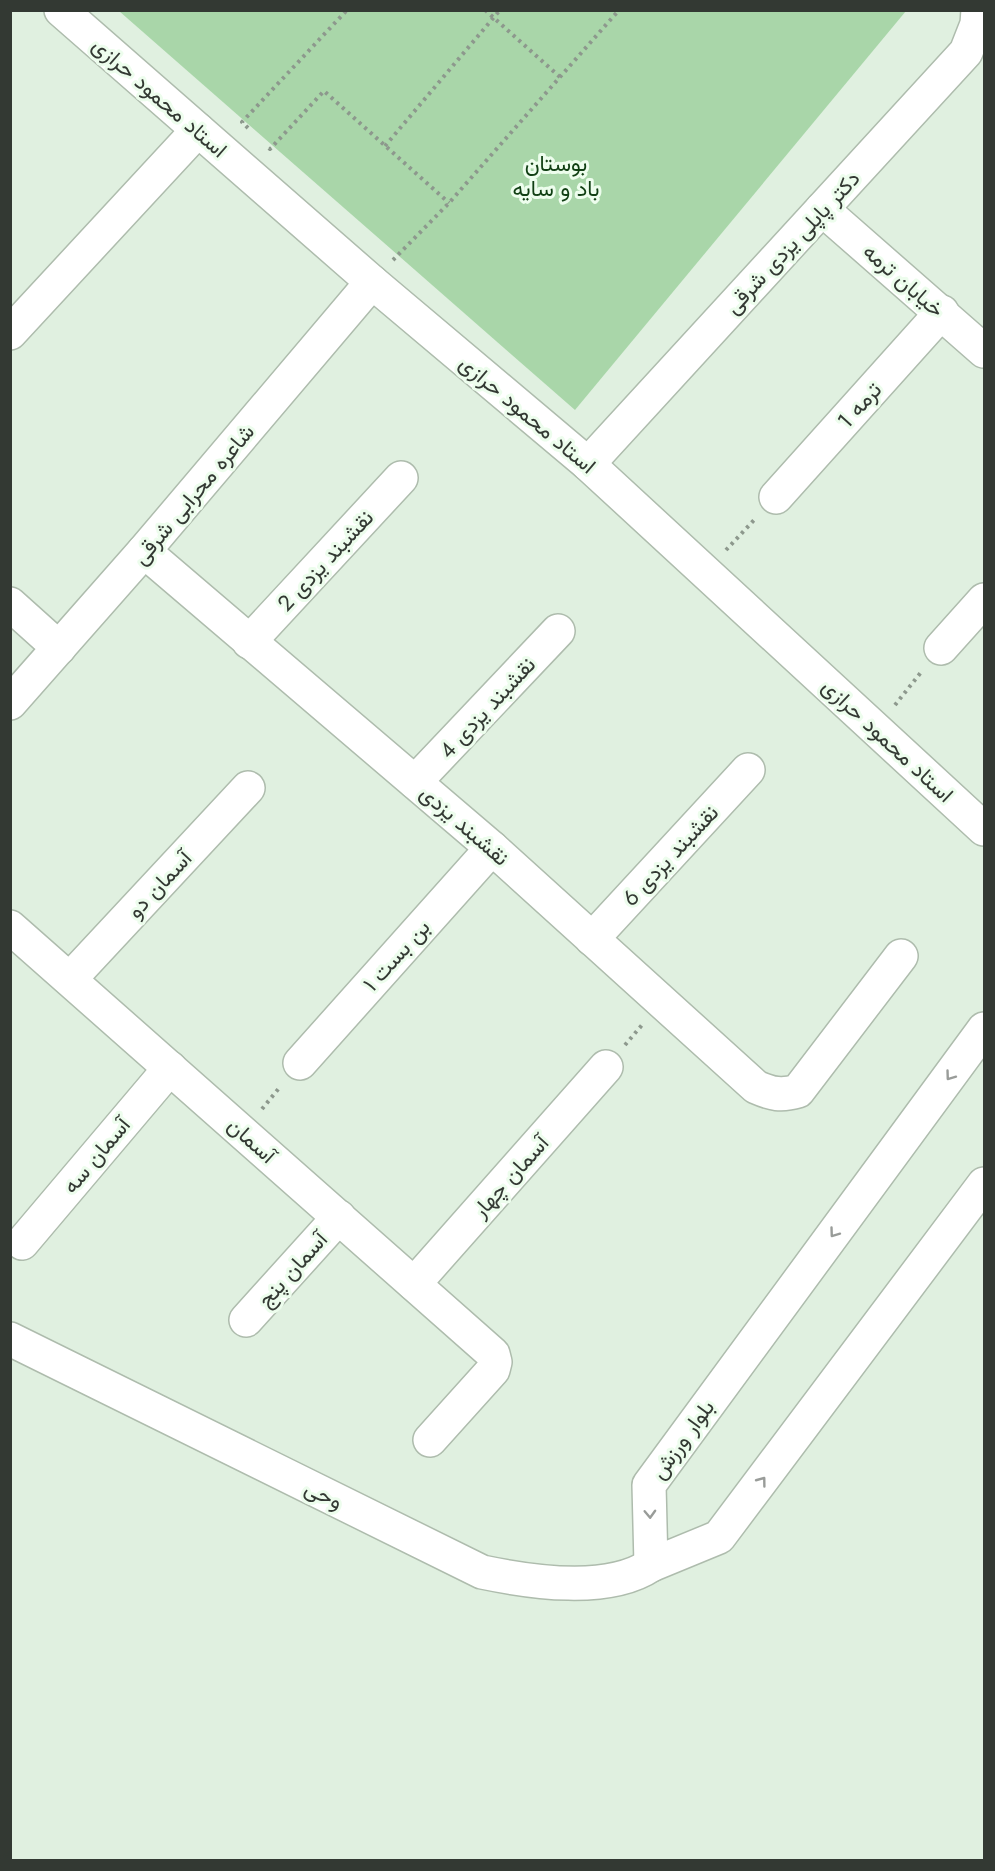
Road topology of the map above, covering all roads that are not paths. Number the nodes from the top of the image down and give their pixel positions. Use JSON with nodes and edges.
{"nodes":[{"id":1,"x":61,"y":10,"type":"edge"},
{"id":2,"x":978,"y":10,"type":"edge"},
{"id":3,"x":198,"y":130,"type":"junction"},
{"id":4,"x":822,"y":209,"type":"junction"},
{"id":5,"x":372,"y":282,"type":"junction"},
{"id":6,"x":942,"y":312,"type":"junction"},
{"id":7,"x":10,"y":333,"type":"edge"},
{"id":8,"x":984,"y":351,"type":"edge"},
{"id":9,"x":588,"y":464,"type":"junction"},
{"id":10,"x":401,"y":478,"type":"dead end"},
{"id":11,"x":776,"y":497,"type":"road end"},
{"id":12,"x":144,"y":551,"type":"junction"},
{"id":13,"x":984,"y":600,"type":"edge"},
{"id":14,"x":10,"y":604,"type":"edge"},
{"id":15,"x":558,"y":631,"type":"dead end"},
{"id":16,"x":249,"y":642,"type":"junction"},
{"id":17,"x":59,"y":648,"type":"junction"},
{"id":18,"x":941,"y":648,"type":"road end"},
{"id":19,"x":10,"y":703,"type":"edge"},
{"id":20,"x":748,"y":770,"type":"dead end"},
{"id":21,"x":415,"y":783,"type":"junction"},
{"id":22,"x":248,"y":788,"type":"dead end"},
{"id":23,"x":984,"y":829,"type":"edge"},
{"id":24,"x":492,"y":848,"type":"junction"},
{"id":25,"x":10,"y":927,"type":"edge"},
{"id":26,"x":592,"y":939,"type":"junction"},
{"id":27,"x":901,"y":956,"type":"dead end"},
{"id":28,"x":70,"y":980,"type":"junction"},
{"id":29,"x":984,"y":1029,"type":"edge"},
{"id":30,"x":300,"y":1063,"type":"road end"},
{"id":31,"x":606,"y":1067,"type":"road end"},
{"id":32,"x":170,"y":1068,"type":"junction"},
{"id":33,"x":984,"y":1184,"type":"edge"},
{"id":34,"x":339,"y":1218,"type":"junction"},
{"id":35,"x":21,"y":1243,"type":"dead end"},
{"id":36,"x":414,"y":1284,"type":"junction"},
{"id":37,"x":246,"y":1320,"type":"dead end"},
{"id":38,"x":10,"y":1339,"type":"edge"},
{"id":39,"x":430,"y":1440,"type":"dead end"},
{"id":40,"x":651,"y":1565,"type":"junction"}],
"edges":[{"from":1,"to":3,"type":"street","name":"استاد محمود حرازی"},
{"from":2,"to":4,"type":"street","name":"دکتر پاپلی یزدی شرقی"},
{"from":3,"to":5,"type":"street","name":"استاد محمود حرازی"},
{"from":3,"to":7,"type":"street"},
{"from":4,"to":6,"type":"street","name":"خیابان ترمه"},
{"from":4,"to":9,"type":"street","name":"دکتر پاپلی یزدی شرقی"},
{"from":5,"to":9,"type":"street","name":"استاد محمود حرازی"},
{"from":5,"to":12,"type":"street","name":"شاعره محرابی شرقی"},
{"from":6,"to":8,"type":"street","name":"خیابان ترمه"},
{"from":6,"to":11,"type":"street","name":"ترمه 1"},
{"from":9,"to":23,"type":"street","name":"استاد محمود حرازی"},
{"from":10,"to":16,"type":"street","name":"نقشبند یزدی 2"},
{"from":12,"to":16,"type":"street","name":"نقشبند یزدی"},
{"from":12,"to":17,"type":"street","name":"شاعره محرابی شرقی"},
{"from":13,"to":18,"type":"street"},
{"from":14,"to":17,"type":"street"},
{"from":15,"to":21,"type":"street","name":"نقشبند یزدی 4"},
{"from":16,"to":21,"type":"street","name":"نقشبند یزدی"},
{"from":17,"to":19,"type":"street","name":"شاعره محرابی شرقی"},
{"from":20,"to":26,"type":"street","name":"نقشبند یزدی 6"},
{"from":21,"to":24,"type":"street","name":"نقشبند یزدی"},
{"from":22,"to":28,"type":"street","name":"آسمان دو"},
{"from":24,"to":26,"type":"street","name":"نقشبند یزدی"},
{"from":24,"to":30,"type":"street","name":"بن بست ۱"},
{"from":25,"to":28,"type":"street","name":"آسمان"},
{"from":26,"to":27,"type":"street","name":"نقشبند یزدی"},
{"from":28,"to":32,"type":"street","name":"آسمان"},
{"from":29,"to":40,"type":"street","name":"بلوار ورزش","one_way":true},
{"from":31,"to":36,"type":"street","name":"آسمان چهار"},
{"from":32,"to":34,"type":"street","name":"آسمان"},
{"from":32,"to":35,"type":"street","name":"آسمان سه"},
{"from":40,"to":33,"type":"street","one_way":true},
{"from":34,"to":36,"type":"street","name":"آسمان"},
{"from":34,"to":37,"type":"street","name":"آسمان پنج"},
{"from":36,"to":39,"type":"street","name":"آسمان"},
{"from":38,"to":40,"type":"street","name":"وحی"}]}
